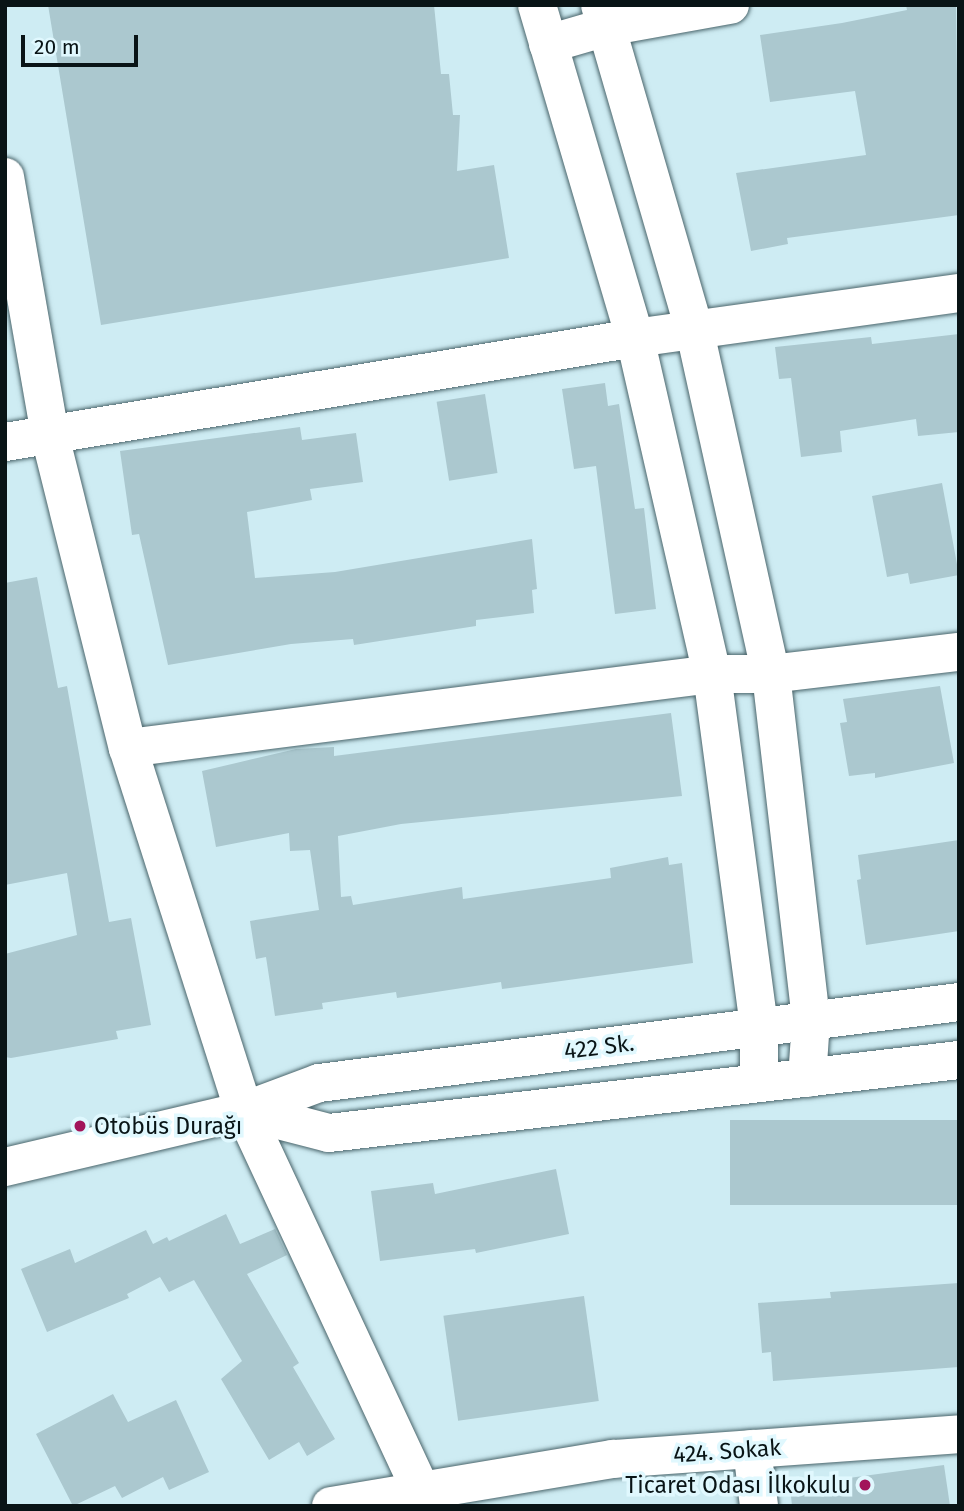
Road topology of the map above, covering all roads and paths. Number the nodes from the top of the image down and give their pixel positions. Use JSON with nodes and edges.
{"nodes":[{"id":1,"x":537,"y":5,"type":"edge"},
{"id":2,"x":730,"y":5,"type":"edge"},
{"id":3,"x":603,"y":16,"type":"edge"},
{"id":4,"x":548,"y":44,"type":"junction"},
{"id":5,"x":5,"y":177,"type":"edge"},
{"id":6,"x":959,"y":293,"type":"edge"},
{"id":7,"x":695,"y":332,"type":"junction"},
{"id":8,"x":635,"y":338,"type":"junction"},
{"id":9,"x":50,"y":436,"type":"junction"},
{"id":10,"x":5,"y":442,"type":"edge"},
{"id":11,"x":959,"y":652,"type":"edge"},
{"id":12,"x":712,"y":674,"type":"junction"},
{"id":13,"x":771,"y":674,"type":"junction"},
{"id":14,"x":128,"y":748,"type":"junction"},
{"id":15,"x":959,"y":1002,"type":"edge"},
{"id":16,"x":811,"y":1021,"type":"junction"},
{"id":17,"x":759,"y":1027,"type":"junction"},
{"id":18,"x":959,"y":1060,"type":"edge"},
{"id":19,"x":807,"y":1078,"type":"junction"},
{"id":20,"x":759,"y":1083,"type":"junction"},
{"id":21,"x":244,"y":1111,"type":"junction"},
{"id":22,"x":5,"y":1167,"type":"edge"},
{"id":23,"x":959,"y":1434,"type":"edge"},
{"id":24,"x":752,"y":1449,"type":"junction"},
{"id":25,"x":425,"y":1498,"type":"edge"},
{"id":26,"x":331,"y":1506,"type":"edge"},
{"id":27,"x":758,"y":1506,"type":"edge"}],
"edges":[{"from":1,"to":4,"type":"street"},
{"from":2,"to":3,"type":"street"},
{"from":3,"to":4,"type":"street"},
{"from":3,"to":7,"type":"street"},
{"from":4,"to":8,"type":"street"},
{"from":5,"to":9,"type":"street"},
{"from":6,"to":7,"type":"street"},
{"from":7,"to":8,"type":"street"},
{"from":7,"to":13,"type":"street"},
{"from":8,"to":9,"type":"street"},
{"from":8,"to":12,"type":"street"},
{"from":9,"to":10,"type":"street"},
{"from":9,"to":14,"type":"street"},
{"from":11,"to":13,"type":"street"},
{"from":12,"to":13,"type":"street"},
{"from":12,"to":14,"type":"street"},
{"from":12,"to":17,"type":"street"},
{"from":13,"to":16,"type":"street"},
{"from":14,"to":21,"type":"street"},
{"from":15,"to":16,"type":"street","name":"422 Sk."},
{"from":16,"to":17,"type":"street","name":"422 Sk."},
{"from":16,"to":19,"type":"street"},
{"from":17,"to":20,"type":"street"},
{"from":17,"to":21,"type":"street","name":"422 Sk."},
{"from":18,"to":19,"type":"street","name":"422 Sk."},
{"from":19,"to":20,"type":"street","name":"422 Sk."},
{"from":20,"to":21,"type":"street","name":"422 Sk."},
{"from":21,"to":22,"type":"street","name":"422 Sk."},
{"from":21,"to":25,"type":"street"},
{"from":23,"to":24,"type":"street","name":"424. Sokak"},
{"from":24,"to":25,"type":"street","name":"424. Sokak"},
{"from":24,"to":27,"type":"street"},
{"from":25,"to":26,"type":"street","name":"424. Sokak"}]}
